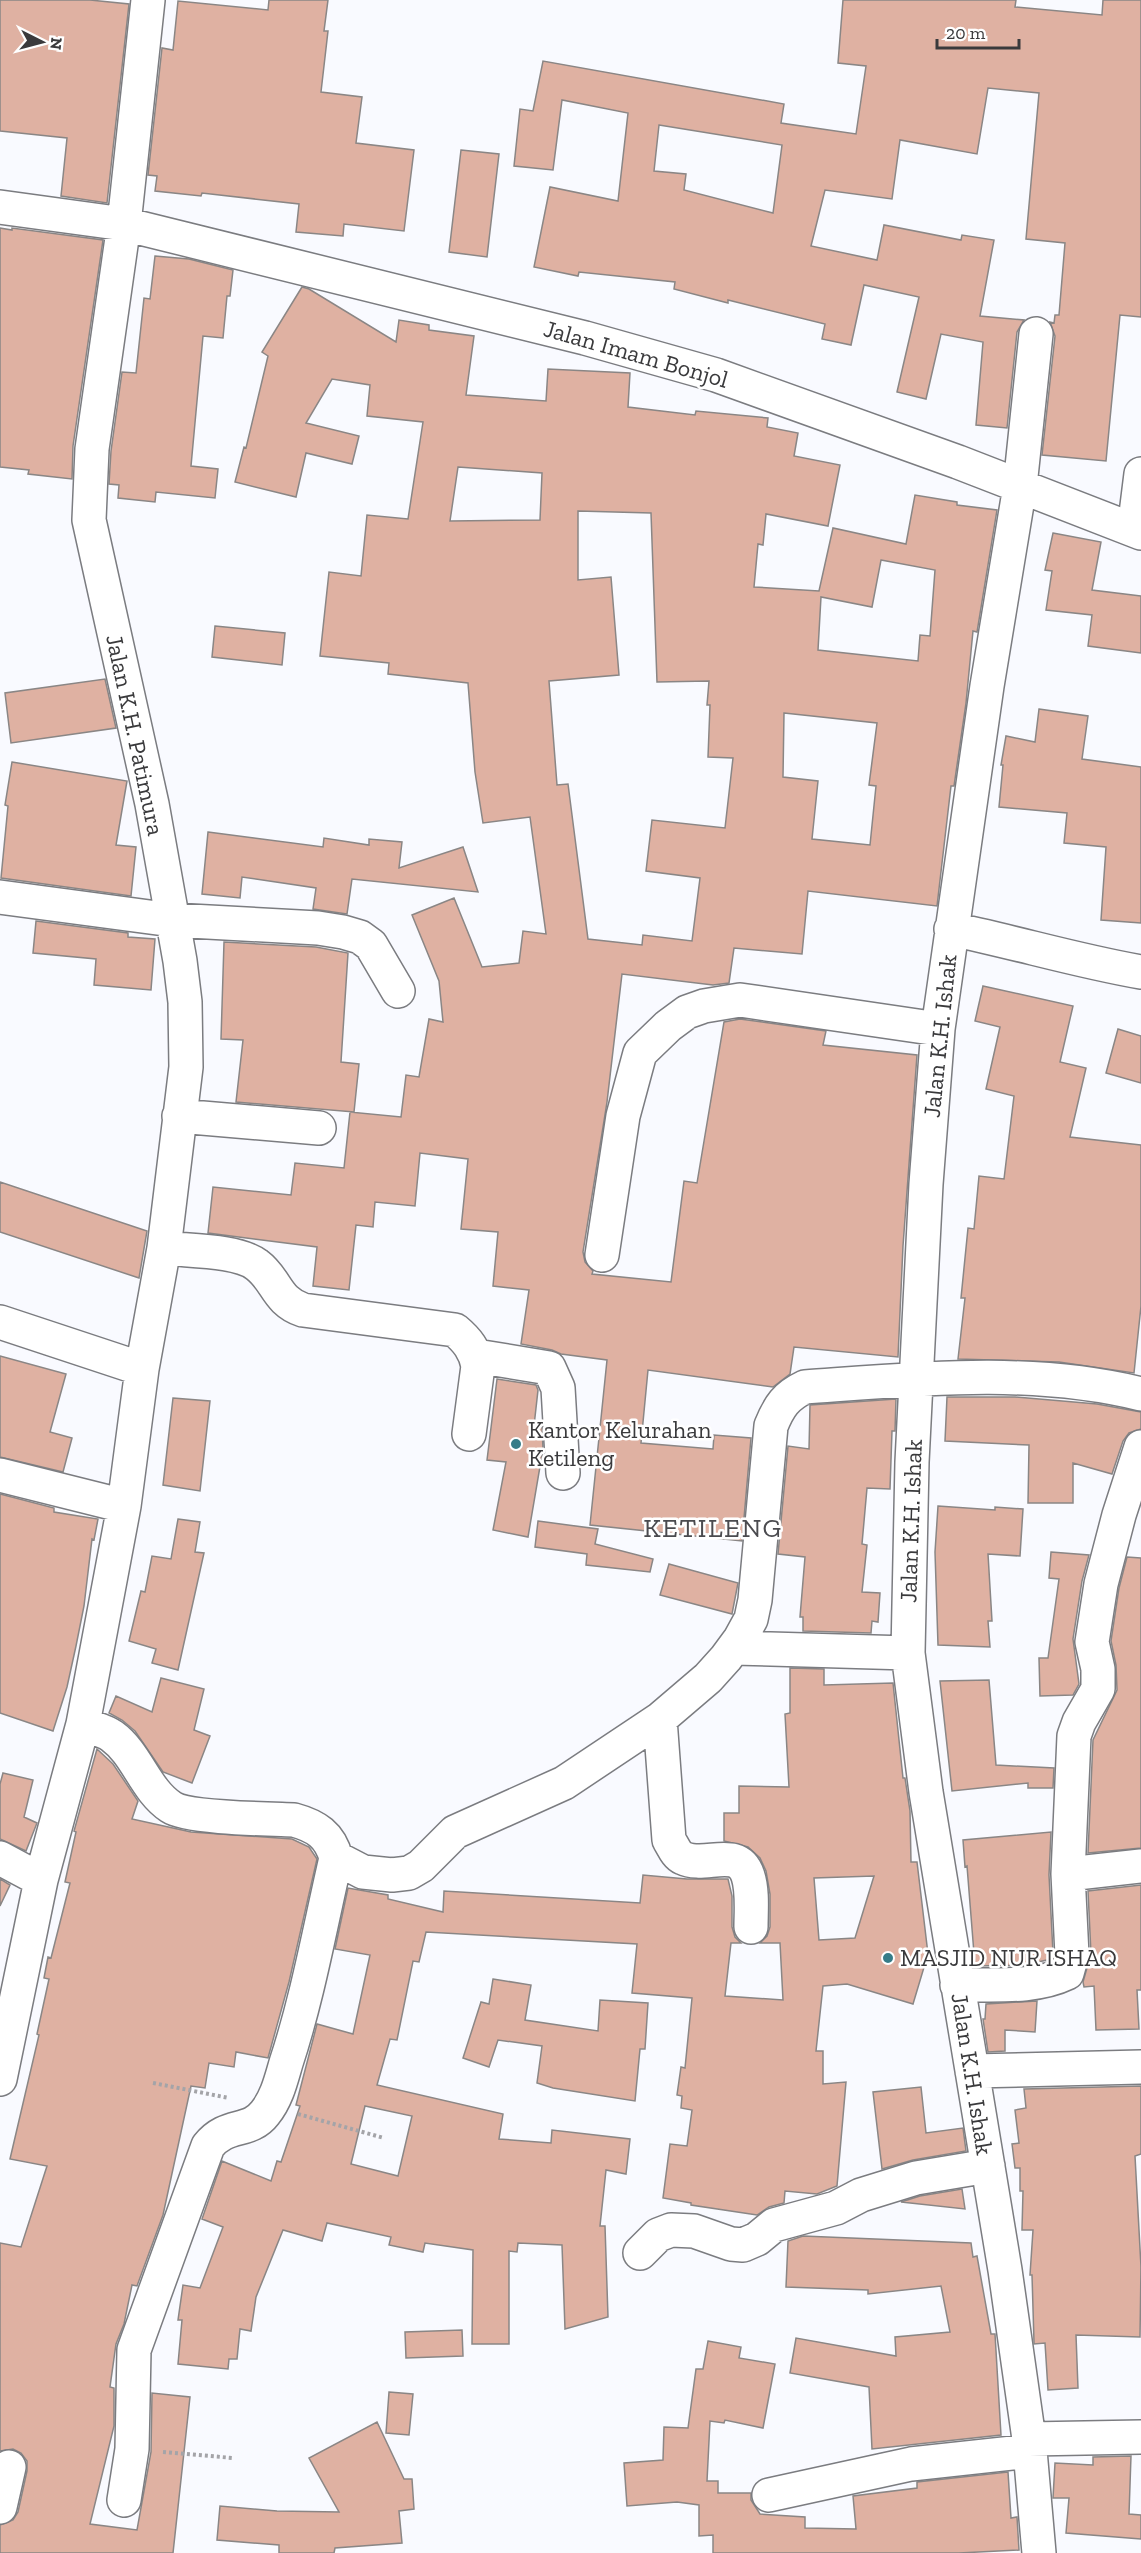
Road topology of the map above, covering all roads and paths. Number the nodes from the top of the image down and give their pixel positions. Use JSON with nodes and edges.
{"nodes":[{"id":1,"x":148,"y":0,"type":"edge"},
{"id":2,"x":0,"y":207,"type":"edge"},
{"id":3,"x":124,"y":224,"type":"junction"},
{"id":4,"x":1036,"y":334,"type":"dead end"},
{"id":5,"x":1141,"y":474,"type":"edge"},
{"id":6,"x":1020,"y":486,"type":"junction"},
{"id":7,"x":1138,"y":531,"type":"edge"},
{"id":8,"x":0,"y":897,"type":"edge"},
{"id":9,"x":172,"y":920,"type":"junction"},
{"id":10,"x":951,"y":929,"type":"junction"},
{"id":11,"x":1141,"y":972,"type":"edge"},
{"id":12,"x":398,"y":991,"type":"dead end"},
{"id":13,"x":938,"y":1029,"type":"junction"},
{"id":14,"x":179,"y":1116,"type":"junction"},
{"id":15,"x":320,"y":1128,"type":"dead end"},
{"id":16,"x":164,"y":1248,"type":"junction"},
{"id":17,"x":602,"y":1255,"type":"dead end"},
{"id":18,"x":0,"y":1322,"type":"edge"},
{"id":19,"x":476,"y":1356,"type":"junction"},
{"id":20,"x":142,"y":1369,"type":"junction"},
{"id":21,"x":916,"y":1379,"type":"junction"},
{"id":22,"x":1141,"y":1395,"type":"edge"},
{"id":23,"x":469,"y":1434,"type":"dead end"},
{"id":24,"x":1141,"y":1447,"type":"edge"},
{"id":25,"x":563,"y":1473,"type":"dead end"},
{"id":26,"x":0,"y":1475,"type":"edge"},
{"id":27,"x":124,"y":1506,"type":"junction"},
{"id":28,"x":734,"y":1648,"type":"junction"},
{"id":29,"x":908,"y":1653,"type":"junction"},
{"id":30,"x":660,"y":1719,"type":"junction"},
{"id":31,"x":83,"y":1724,"type":"junction"},
{"id":32,"x":0,"y":1858,"type":"edge"},
{"id":33,"x":336,"y":1858,"type":"junction"},
{"id":34,"x":1141,"y":1866,"type":"edge"},
{"id":35,"x":1068,"y":1874,"type":"junction"},
{"id":36,"x":41,"y":1880,"type":"junction"},
{"id":37,"x":752,"y":1928,"type":"dead end"},
{"id":38,"x":957,"y":1985,"type":"junction"},
{"id":39,"x":1141,"y":2067,"type":"edge"},
{"id":40,"x":972,"y":2071,"type":"junction"},
{"id":41,"x":0,"y":2079,"type":"edge"},
{"id":42,"x":988,"y":2166,"type":"junction"},
{"id":43,"x":640,"y":2253,"type":"dead end"},
{"id":44,"x":1141,"y":2437,"type":"edge"},
{"id":45,"x":1030,"y":2445,"type":"junction"},
{"id":46,"x":132,"y":2449,"type":"junction"},
{"id":47,"x":233,"y":2458,"type":"dead end"},
{"id":48,"x":9,"y":2467,"type":"dead end"},
{"id":49,"x":769,"y":2494,"type":"dead end"},
{"id":50,"x":124,"y":2500,"type":"dead end"},
{"id":51,"x":0,"y":2507,"type":"edge"},
{"id":52,"x":1039,"y":2553,"type":"edge"}],
"edges":[{"from":1,"to":3,"type":"street","name":"Jalan K.H. Patimura"},
{"from":2,"to":3,"type":"street","name":"Jalan Imam Bonjol"},
{"from":3,"to":6,"type":"street","name":"Jalan Imam Bonjol"},
{"from":3,"to":9,"type":"street","name":"Jalan K.H. Patimura"},
{"from":4,"to":6,"type":"street","name":"Jalan K.H. Ishak"},
{"from":5,"to":7,"type":"street"},
{"from":6,"to":7,"type":"street","name":"Jalan Imam Bonjol"},
{"from":6,"to":10,"type":"street","name":"Jalan K.H. Ishak"},
{"from":8,"to":9,"type":"street"},
{"from":9,"to":12,"type":"street"},
{"from":9,"to":14,"type":"street","name":"Jalan K.H. Patimura"},
{"from":10,"to":11,"type":"street"},
{"from":10,"to":13,"type":"street","name":"Jalan K.H. Ishak"},
{"from":13,"to":17,"type":"street"},
{"from":13,"to":21,"type":"street","name":"Jalan K.H. Ishak"},
{"from":14,"to":15,"type":"street"},
{"from":14,"to":16,"type":"street","name":"Jalan K.H. Patimura"},
{"from":16,"to":19,"type":"street"},
{"from":16,"to":20,"type":"street","name":"Jalan K.H. Patimura"},
{"from":18,"to":20,"type":"street"},
{"from":19,"to":23,"type":"street"},
{"from":19,"to":25,"type":"street"},
{"from":20,"to":27,"type":"street","name":"Jalan K.H. Patimura"},
{"from":21,"to":22,"type":"street"},
{"from":21,"to":28,"type":"street"},
{"from":21,"to":29,"type":"street","name":"Jalan K.H. Ishak"},
{"from":24,"to":35,"type":"street"},
{"from":26,"to":27,"type":"street"},
{"from":27,"to":31,"type":"street","name":"Jalan K.H. Patimura"},
{"from":28,"to":29,"type":"street"},
{"from":28,"to":30,"type":"street"},
{"from":29,"to":38,"type":"street","name":"Jalan K.H. Ishak"},
{"from":30,"to":33,"type":"street"},
{"from":30,"to":37,"type":"street"},
{"from":31,"to":33,"type":"street"},
{"from":31,"to":36,"type":"street","name":"Jalan K.H. Patimura"},
{"from":32,"to":36,"type":"street"},
{"from":33,"to":46,"type":"street"},
{"from":34,"to":35,"type":"street"},
{"from":35,"to":38,"type":"street"},
{"from":36,"to":41,"type":"street","name":"Jalan K.H. Patimura"},
{"from":38,"to":40,"type":"street","name":"Jalan K.H. Ishak"},
{"from":39,"to":40,"type":"street"},
{"from":40,"to":42,"type":"street","name":"Jalan K.H. Ishak"},
{"from":42,"to":43,"type":"street"},
{"from":42,"to":45,"type":"street","name":"Jalan K.H. Ishak"},
{"from":44,"to":45,"type":"street"},
{"from":45,"to":49,"type":"street"},
{"from":45,"to":52,"type":"street","name":"Jalan K.H. Ishak"},
{"from":46,"to":47,"type":"path"},
{"from":46,"to":50,"type":"street"},
{"from":48,"to":51,"type":"street"}]}
